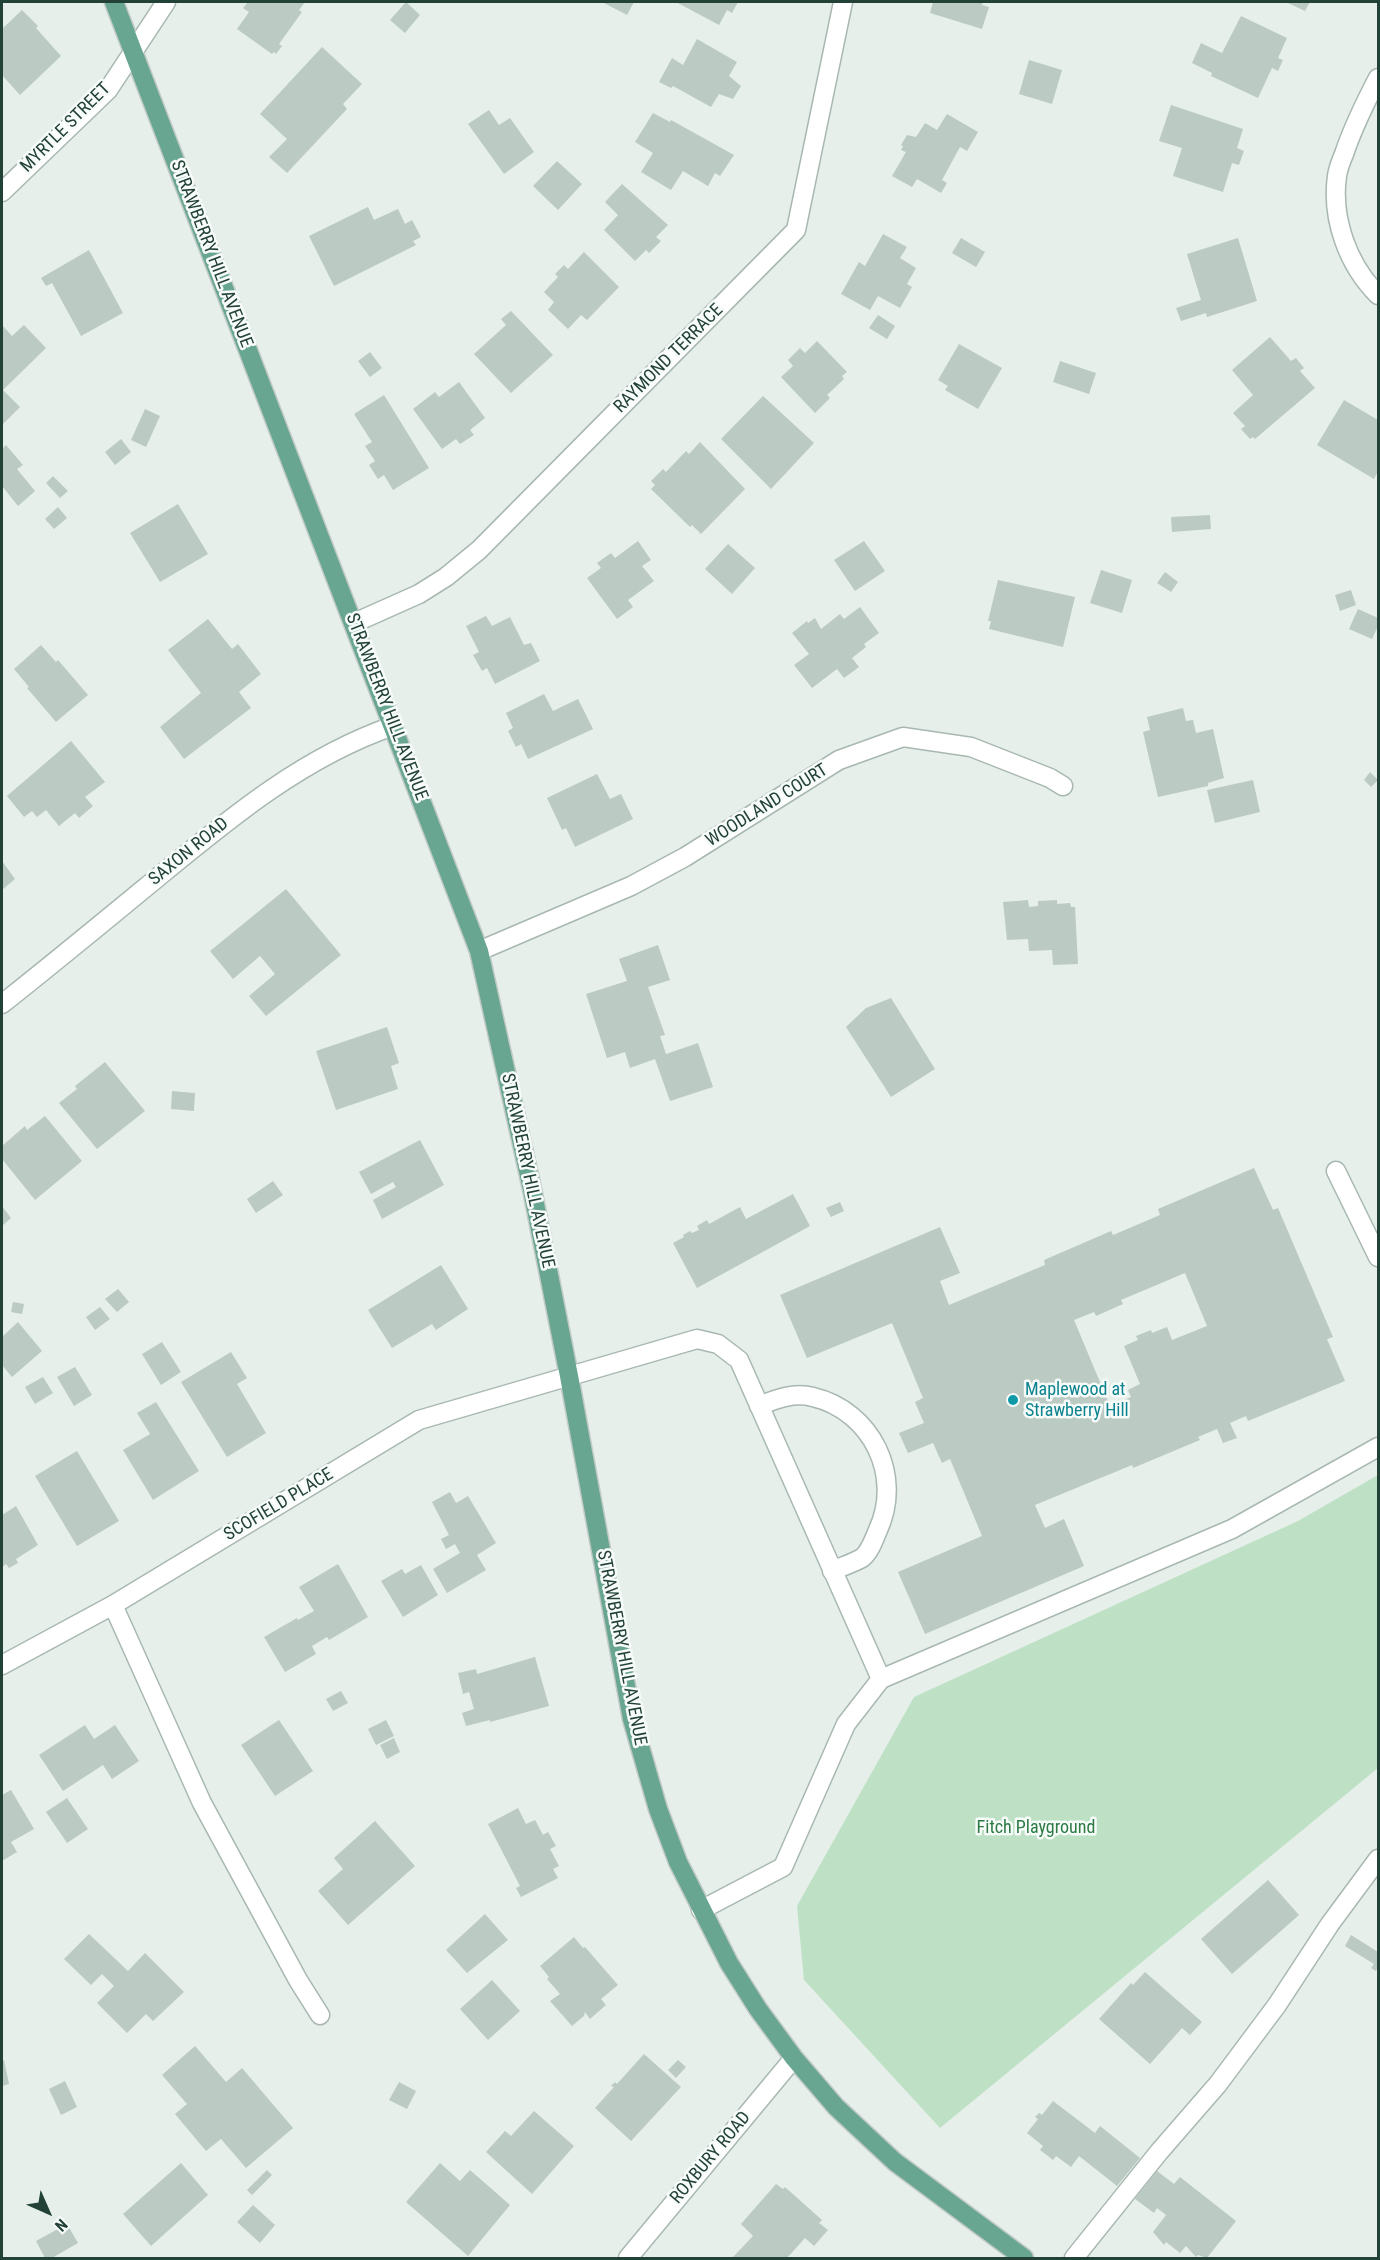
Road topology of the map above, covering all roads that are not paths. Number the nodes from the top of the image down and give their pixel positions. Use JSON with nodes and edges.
{"nodes":[{"id":1,"x":114,"y":2,"type":"edge"},
{"id":2,"x":166,"y":2,"type":"edge"},
{"id":3,"x":843,"y":2,"type":"edge"},
{"id":4,"x":133,"y":53,"type":"junction"},
{"id":5,"x":1378,"y":78,"type":"edge"},
{"id":6,"x":2,"y":192,"type":"edge"},
{"id":7,"x":1378,"y":295,"type":"edge"},
{"id":8,"x":354,"y":623,"type":"junction"},
{"id":9,"x":393,"y":726,"type":"junction"},
{"id":10,"x":1063,"y":786,"type":"dead end"},
{"id":11,"x":480,"y":951,"type":"junction"},
{"id":12,"x":2,"y":1005,"type":"edge"},
{"id":13,"x":1336,"y":1171,"type":"dead end"},
{"id":14,"x":1378,"y":1257,"type":"edge"},
{"id":15,"x":569,"y":1376,"type":"junction"},
{"id":16,"x":759,"y":1406,"type":"junction"},
{"id":17,"x":1378,"y":1447,"type":"edge"},
{"id":18,"x":832,"y":1571,"type":"junction"},
{"id":19,"x":113,"y":1605,"type":"junction"},
{"id":20,"x":2,"y":1665,"type":"edge"},
{"id":21,"x":880,"y":1679,"type":"junction"},
{"id":22,"x":1378,"y":1859,"type":"edge"},
{"id":23,"x":701,"y":1910,"type":"junction"},
{"id":24,"x":320,"y":2014,"type":"dead end"},
{"id":25,"x":795,"y":2058,"type":"junction"},
{"id":26,"x":628,"y":2259,"type":"edge"},
{"id":27,"x":1024,"y":2259,"type":"edge"},
{"id":28,"x":1074,"y":2259,"type":"edge"}],
"edges":[{"from":1,"to":4,"type":"main road","name":"STRAWBERRY HILL AVENUE"},
{"from":2,"to":4,"type":"street","name":"MYRTLE STREET"},
{"from":3,"to":8,"type":"street","name":"RAYMOND TERRACE"},
{"from":4,"to":6,"type":"street","name":"MYRTLE STREET"},
{"from":4,"to":8,"type":"main road","name":"STRAWBERRY HILL AVENUE"},
{"from":5,"to":7,"type":"street"},
{"from":8,"to":9,"type":"main road","name":"STRAWBERRY HILL AVENUE"},
{"from":9,"to":11,"type":"main road","name":"STRAWBERRY HILL AVENUE"},
{"from":9,"to":12,"type":"street","name":"SAXON ROAD"},
{"from":10,"to":11,"type":"street","name":"WOODLAND COURT"},
{"from":11,"to":15,"type":"main road","name":"STRAWBERRY HILL AVENUE"},
{"from":13,"to":14,"type":"street"},
{"from":15,"to":16,"type":"street","name":"SCOFIELD PLACE"},
{"from":15,"to":19,"type":"street","name":"SCOFIELD PLACE"},
{"from":15,"to":23,"type":"main road","name":"STRAWBERRY HILL AVENUE"},
{"from":16,"to":18,"type":"street","name":"SCOFIELD PLACE"},
{"from":16,"to":18,"type":"street"},
{"from":17,"to":21,"type":"street"},
{"from":18,"to":21,"type":"street","name":"SCOFIELD PLACE"},
{"from":19,"to":20,"type":"street","name":"SCOFIELD PLACE"},
{"from":19,"to":24,"type":"street"},
{"from":21,"to":23,"type":"street"},
{"from":22,"to":28,"type":"street"},
{"from":23,"to":25,"type":"main road","name":"STRAWBERRY HILL AVENUE"},
{"from":25,"to":26,"type":"street","name":"ROXBURY ROAD"},
{"from":25,"to":27,"type":"main road","name":"STRAWBERRY HILL AVENUE"}]}
